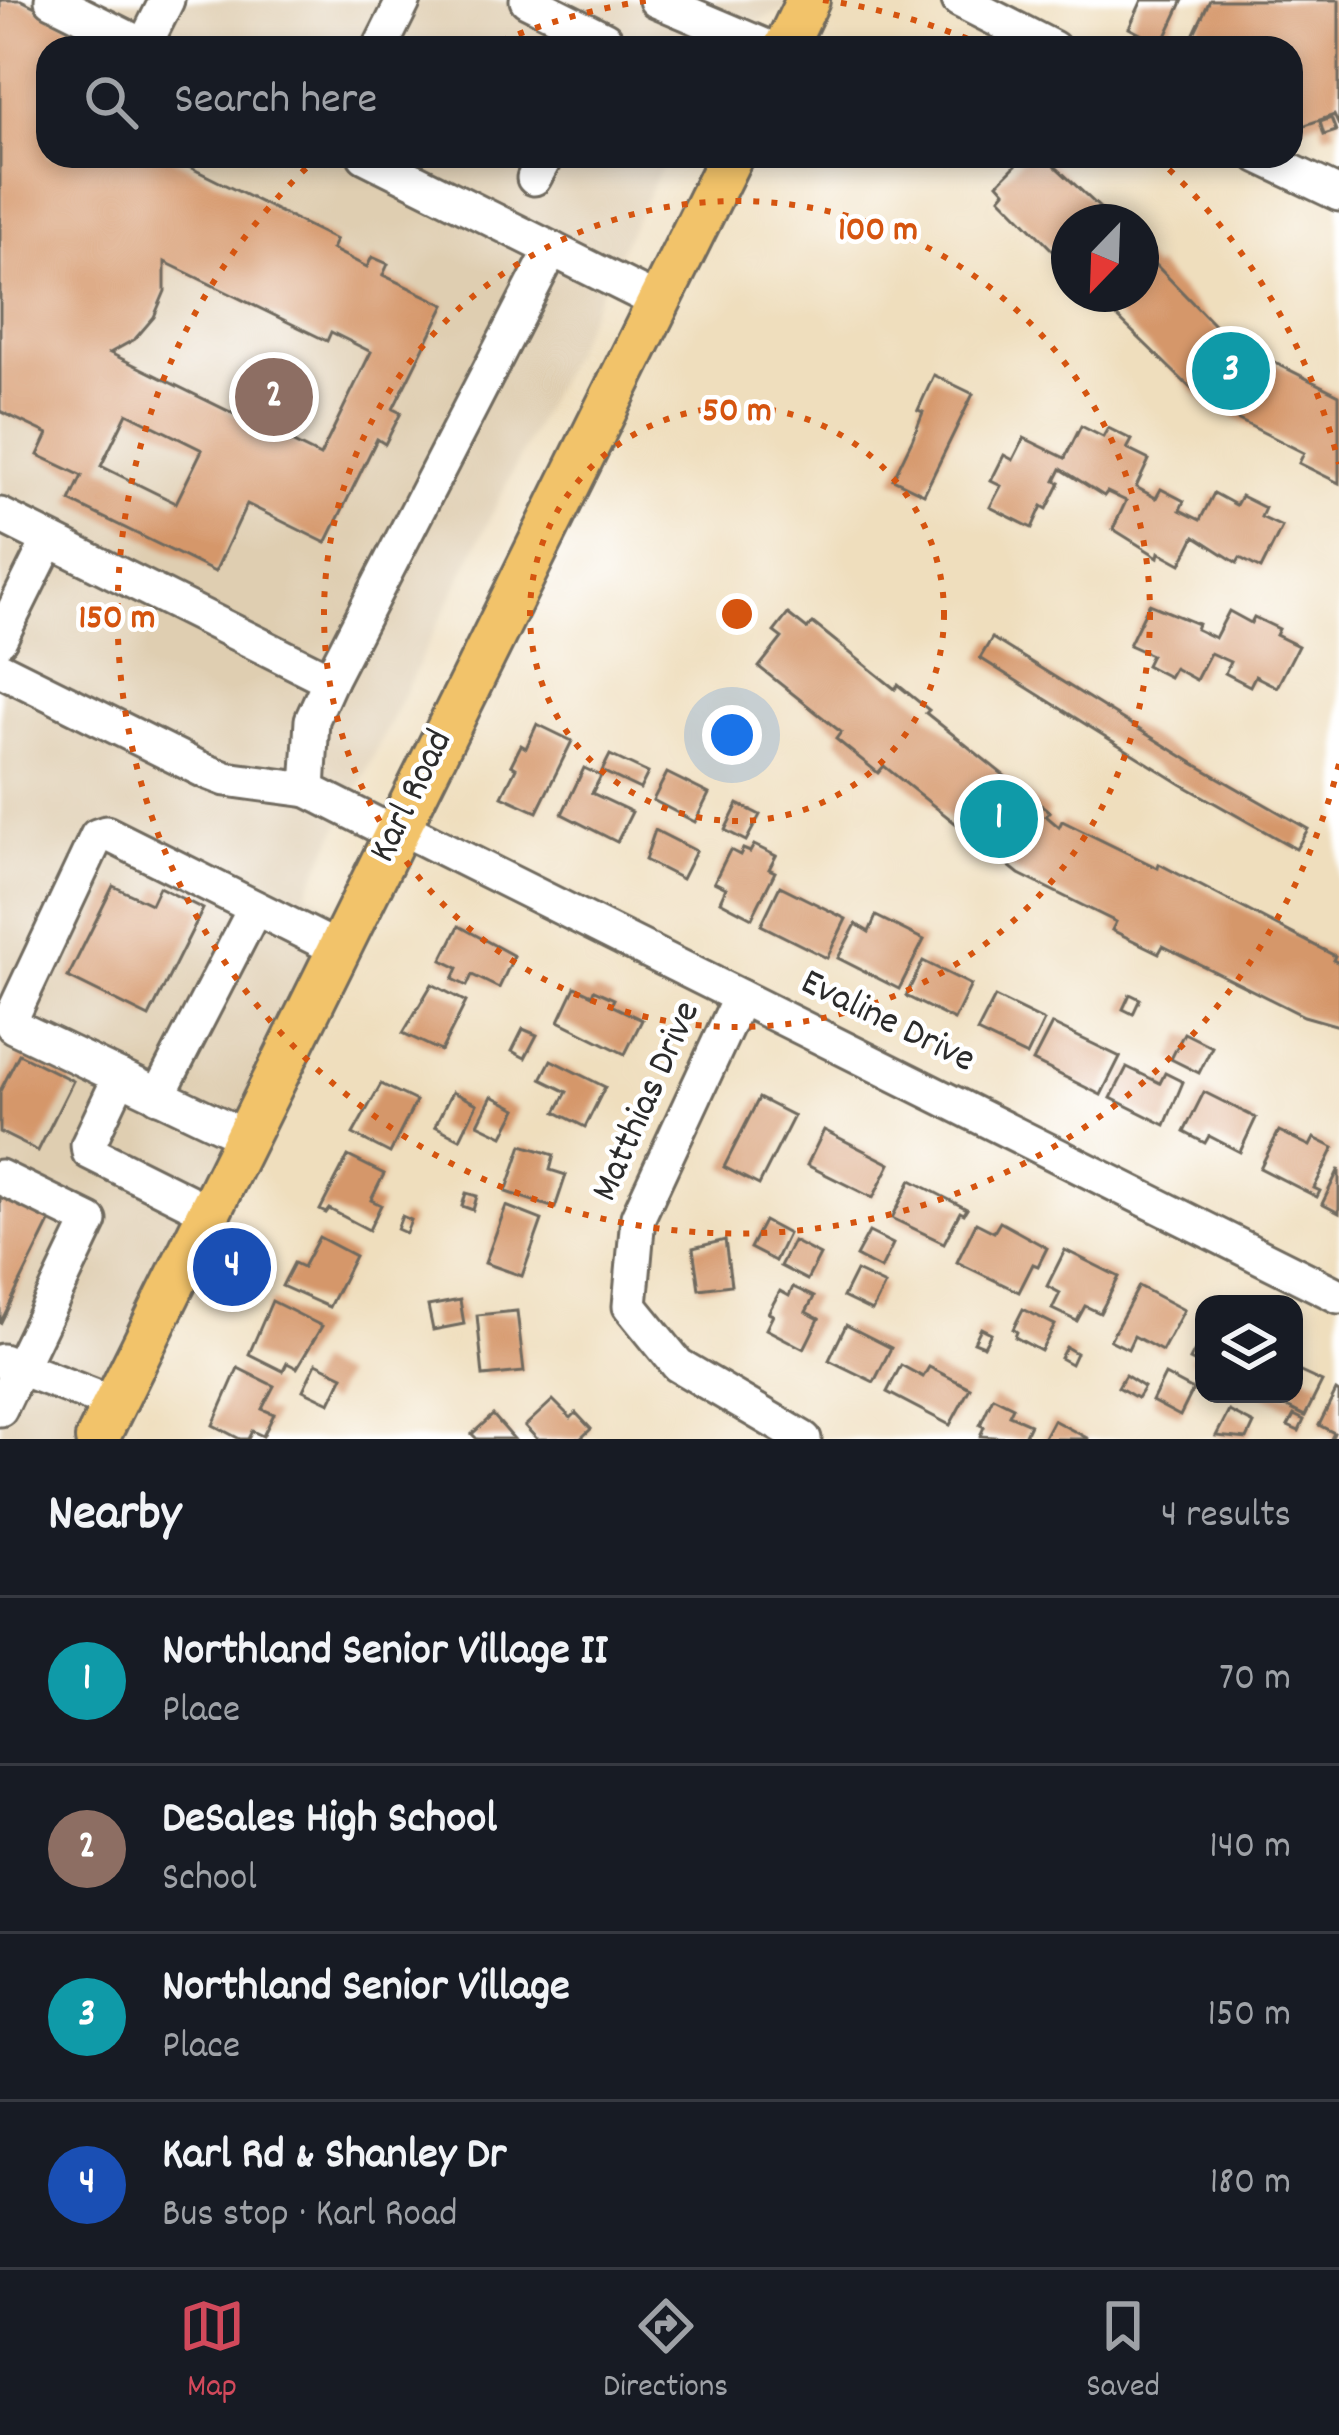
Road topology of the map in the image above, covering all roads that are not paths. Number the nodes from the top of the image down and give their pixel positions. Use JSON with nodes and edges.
{"nodes":[{"id":1,"x":52,"y":0,"type":"edge"},
{"id":2,"x":167,"y":0,"type":"edge"},
{"id":3,"x":404,"y":0,"type":"edge"},
{"id":4,"x":527,"y":0,"type":"edge"},
{"id":5,"x":656,"y":0,"type":"edge"},
{"id":6,"x":808,"y":0,"type":"edge"},
{"id":7,"x":959,"y":0,"type":"edge"},
{"id":8,"x":124,"y":36,"type":"edge"},
{"id":9,"x":151,"y":36,"type":"edge"},
{"id":10,"x":386,"y":36,"type":"edge"},
{"id":11,"x":599,"y":36,"type":"edge"},
{"id":12,"x":742,"y":36,"type":"edge"},
{"id":13,"x":790,"y":36,"type":"edge"},
{"id":14,"x":1030,"y":36,"type":"edge"},
{"id":15,"x":389,"y":168,"type":"edge"},
{"id":16,"x":725,"y":168,"type":"edge"},
{"id":17,"x":1284,"y":168,"type":"edge"},
{"id":18,"x":1339,"y":194,"type":"edge"},
{"id":19,"x":552,"y":249,"type":"junction"},
{"id":20,"x":658,"y":302,"type":"junction"},
{"id":21,"x":0,"y":515,"type":"edge"},
{"id":22,"x":49,"y":540,"type":"junction"},
{"id":23,"x":0,"y":639,"type":"edge"},
{"id":24,"x":0,"y":669,"type":"edge"},
{"id":25,"x":330,"y":680,"type":"junction"},
{"id":26,"x":308,"y":790,"type":"junction"},
{"id":27,"x":396,"y":830,"type":"junction"},
{"id":28,"x":255,"y":908,"type":"junction"},
{"id":29,"x":338,"y":949,"type":"junction"},
{"id":30,"x":740,"y":997,"type":"junction"},
{"id":31,"x":120,"y":1077,"type":"junction"},
{"id":32,"x":158,"y":1096,"type":"junction"},
{"id":33,"x":246,"y":1137,"type":"junction"},
{"id":34,"x":0,"y":1178,"type":"edge"},
{"id":35,"x":209,"y":1212,"type":"junction"},
{"id":36,"x":1339,"y":1296,"type":"edge"},
{"id":37,"x":10,"y":1365,"type":"edge"},
{"id":38,"x":0,"y":1409,"type":"edge"},
{"id":39,"x":105,"y":1421,"type":"edge"},
{"id":40,"x":804,"y":1439,"type":"edge"}],
"edges":[{"from":1,"to":8,"type":"street"},
{"from":2,"to":9,"type":"street"},
{"from":3,"to":10,"type":"street"},
{"from":4,"to":11,"type":"street"},
{"from":5,"to":12,"type":"street"},
{"from":6,"to":13,"type":"main road"},
{"from":7,"to":14,"type":"street"},
{"from":15,"to":19,"type":"street"},
{"from":16,"to":20,"type":"main road","name":"Karl Road"},
{"from":17,"to":18,"type":"street"},
{"from":19,"to":20,"type":"street"},
{"from":19,"to":25,"type":"street"},
{"from":20,"to":27,"type":"main road","name":"Karl Road"},
{"from":21,"to":22,"type":"street"},
{"from":22,"to":23,"type":"street"},
{"from":22,"to":25,"type":"street"},
{"from":24,"to":26,"type":"street","name":"Evaline Drive"},
{"from":25,"to":26,"type":"street"},
{"from":26,"to":27,"type":"street","name":"Evaline Drive"},
{"from":27,"to":29,"type":"main road","name":"Karl Road"},
{"from":27,"to":30,"type":"street","name":"Evaline Drive"},
{"from":28,"to":29,"type":"street"},
{"from":28,"to":31,"type":"street"},
{"from":28,"to":32,"type":"street"},
{"from":29,"to":33,"type":"main road","name":"Karl Road"},
{"from":30,"to":36,"type":"street","name":"Evaline Drive"},
{"from":30,"to":40,"type":"street","name":"Matthias Drive"},
{"from":31,"to":32,"type":"street"},
{"from":31,"to":35,"type":"street"},
{"from":32,"to":33,"type":"street"},
{"from":33,"to":35,"type":"main road","name":"Karl Road"},
{"from":34,"to":37,"type":"street"},
{"from":35,"to":39,"type":"main road","name":"Karl Road"},
{"from":37,"to":38,"type":"street"},
{"from":37,"to":39,"type":"street"}]}
